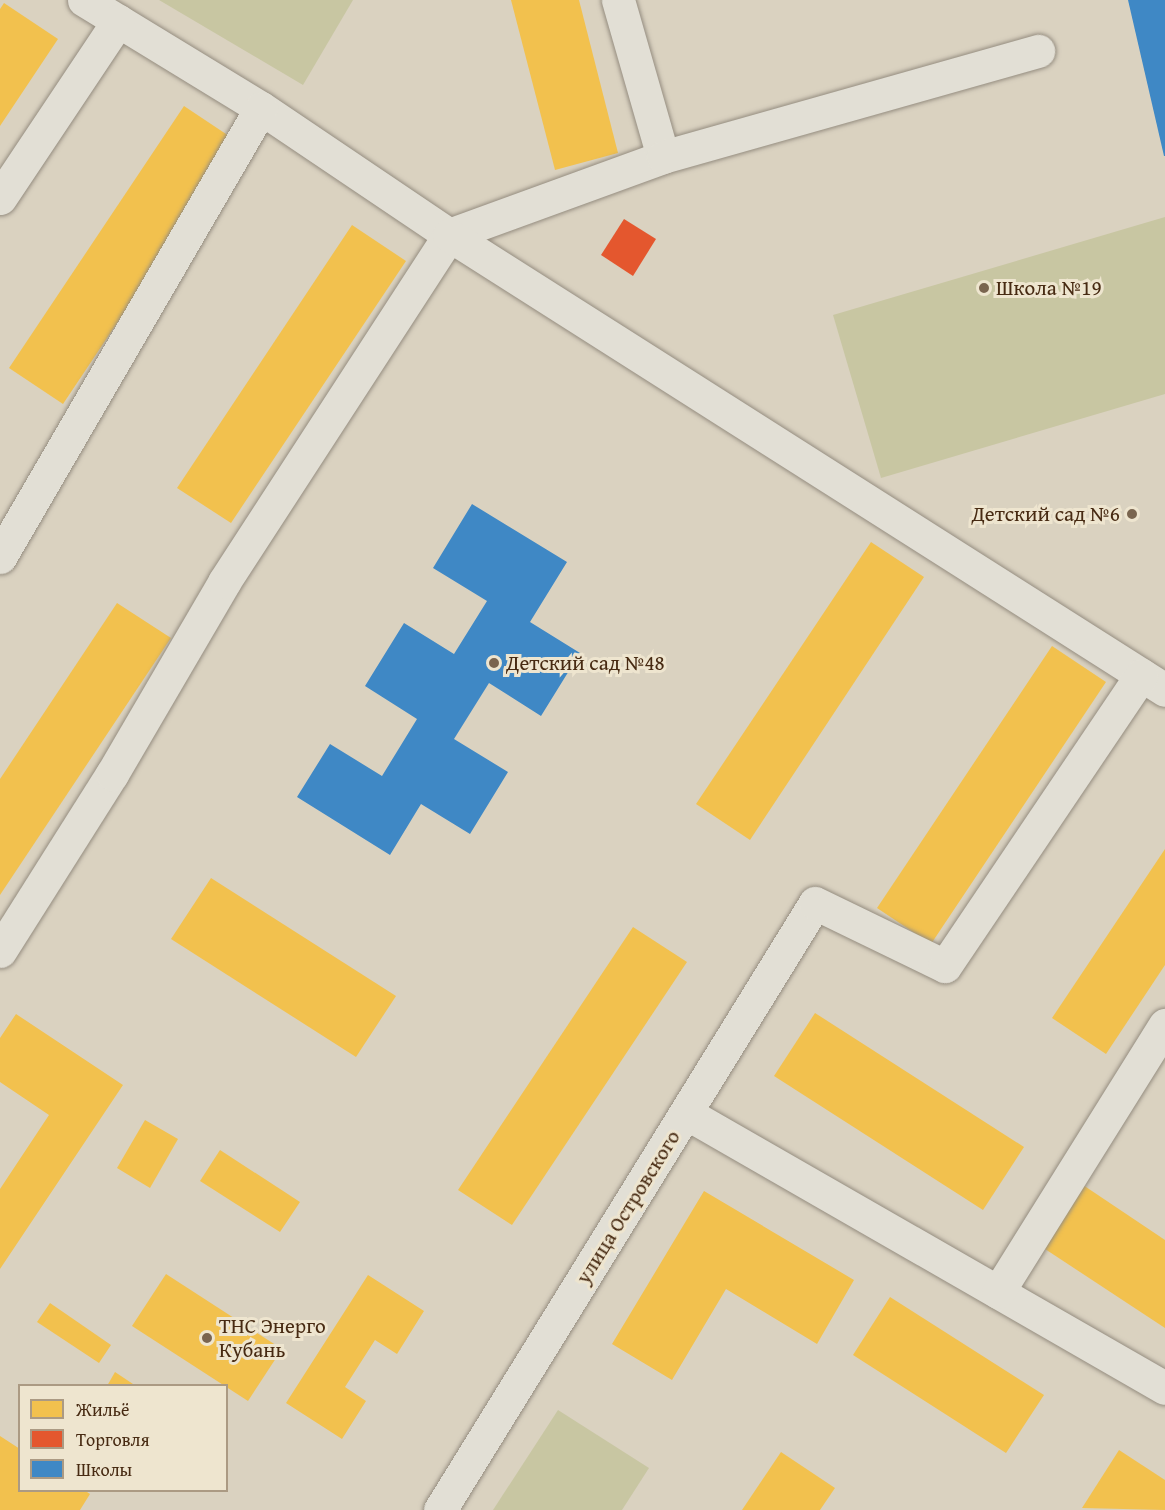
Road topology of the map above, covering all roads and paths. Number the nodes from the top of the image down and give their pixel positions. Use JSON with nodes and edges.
{"nodes":[{"id":1,"x":84,"y":0,"type":"edge"},
{"id":2,"x":618,"y":0,"type":"edge"},
{"id":3,"x":118,"y":21,"type":"junction"},
{"id":4,"x":1038,"y":51,"type":"dead end"},
{"id":5,"x":261,"y":108,"type":"junction"},
{"id":6,"x":663,"y":157,"type":"junction"},
{"id":7,"x":0,"y":198,"type":"edge"},
{"id":8,"x":449,"y":236,"type":"junction"},
{"id":9,"x":0,"y":557,"type":"edge"},
{"id":10,"x":1153,"y":682,"type":"edge"},
{"id":11,"x":0,"y":951,"type":"edge"},
{"id":12,"x":1165,"y":1025,"type":"edge"},
{"id":13,"x":686,"y":1113,"type":"junction"},
{"id":14,"x":998,"y":1292,"type":"junction"},
{"id":15,"x":1165,"y":1389,"type":"edge"},
{"id":16,"x":440,"y":1510,"type":"edge"}],
"edges":[{"from":1,"to":3,"type":"lane"},
{"from":2,"to":6,"type":"lane"},
{"from":3,"to":5,"type":"lane"},
{"from":3,"to":7,"type":"lane"},
{"from":4,"to":6,"type":"lane"},
{"from":5,"to":8,"type":"lane"},
{"from":5,"to":9,"type":"lane"},
{"from":6,"to":8,"type":"lane"},
{"from":8,"to":10,"type":"lane"},
{"from":8,"to":11,"type":"lane"},
{"from":10,"to":13,"type":"lane","name":"улица Островского"},
{"from":12,"to":14,"type":"lane"},
{"from":13,"to":14,"type":"lane"},
{"from":13,"to":16,"type":"lane","name":"улица Островского"},
{"from":14,"to":15,"type":"lane"}]}
